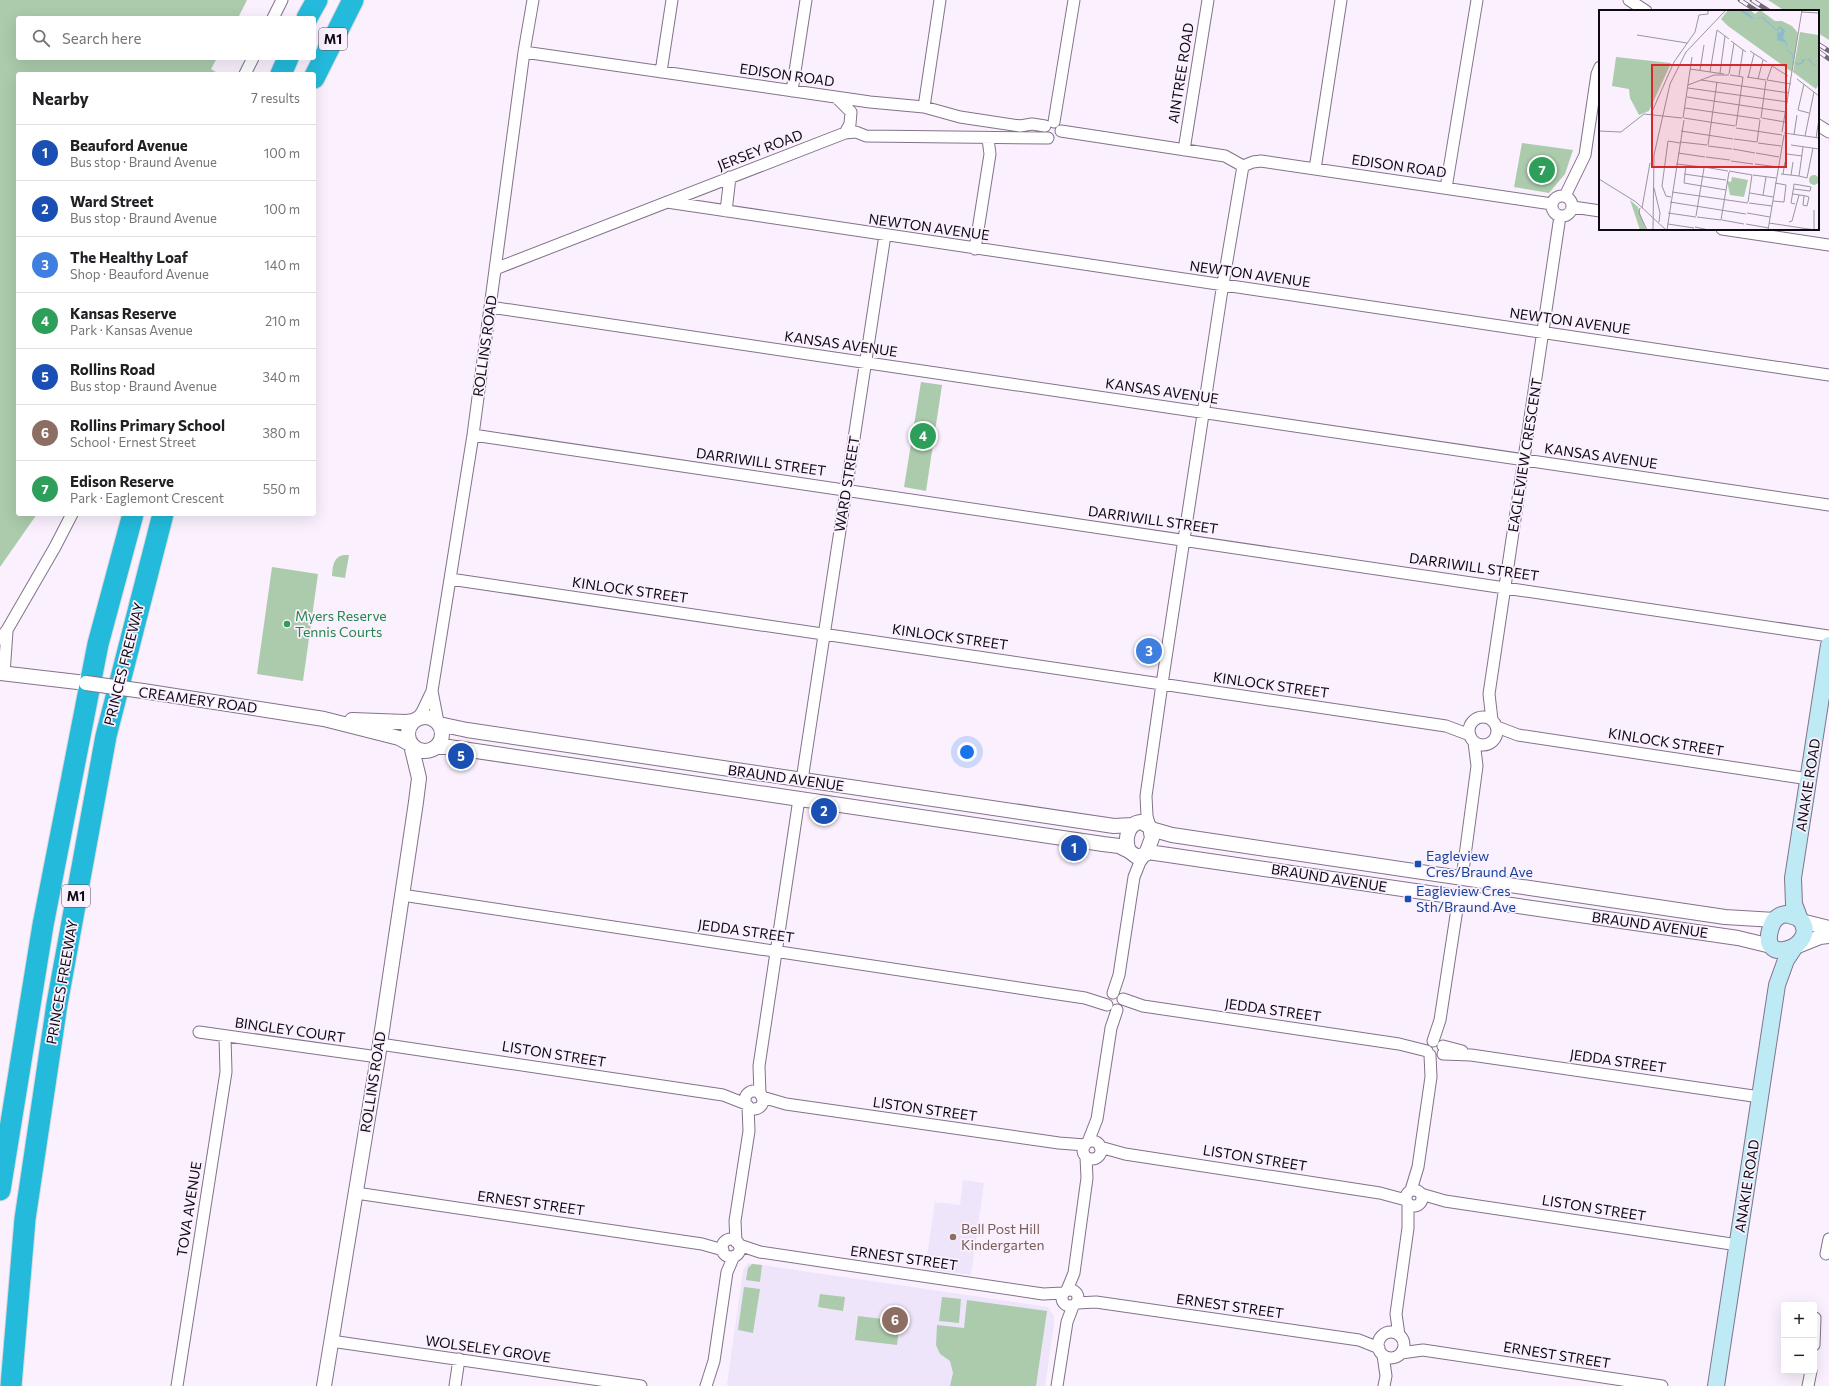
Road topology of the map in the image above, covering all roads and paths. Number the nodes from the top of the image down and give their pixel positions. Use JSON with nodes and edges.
{"nodes":[{"id":1,"x":282,"y":0,"type":"edge"},
{"id":2,"x":317,"y":0,"type":"edge"},
{"id":3,"x":353,"y":0,"type":"edge"},
{"id":4,"x":533,"y":0,"type":"edge"},
{"id":5,"x":672,"y":0,"type":"edge"},
{"id":6,"x":806,"y":0,"type":"edge"},
{"id":7,"x":940,"y":0,"type":"edge"},
{"id":8,"x":1074,"y":0,"type":"edge"},
{"id":9,"x":1208,"y":0,"type":"edge"},
{"id":10,"x":1341,"y":0,"type":"edge"},
{"id":11,"x":1477,"y":0,"type":"edge"},
{"id":12,"x":1630,"y":0,"type":"edge"},
{"id":13,"x":1641,"y":10,"type":"edge"},
{"id":14,"x":274,"y":16,"type":"edge"},
{"id":15,"x":308,"y":16,"type":"edge"},
{"id":16,"x":524,"y":52,"type":"junction"},
{"id":17,"x":252,"y":60,"type":"edge"},
{"id":18,"x":287,"y":60,"type":"edge"},
{"id":19,"x":1599,"y":69,"type":"edge"},
{"id":20,"x":247,"y":72,"type":"edge"},
{"id":21,"x":282,"y":72,"type":"edge"},
{"id":22,"x":661,"y":72,"type":"junction"},
{"id":23,"x":316,"y":74,"type":"edge"},
{"id":24,"x":792,"y":91,"type":"junction"},
{"id":25,"x":837,"y":98,"type":"junction"},
{"id":26,"x":870,"y":102,"type":"junction"},
{"id":27,"x":924,"y":107,"type":"junction"},
{"id":28,"x":851,"y":112,"type":"junction"},
{"id":29,"x":1053,"y":126,"type":"junction"},
{"id":30,"x":1819,"y":126,"type":"edge"},
{"id":31,"x":850,"y":130,"type":"junction"},
{"id":32,"x":1829,"y":132,"type":"edge"},
{"id":33,"x":988,"y":138,"type":"junction"},
{"id":34,"x":1184,"y":150,"type":"junction"},
{"id":35,"x":1243,"y":167,"type":"junction"},
{"id":36,"x":1315,"y":169,"type":"junction"},
{"id":37,"x":730,"y":177,"type":"junction"},
{"id":38,"x":1446,"y":188,"type":"junction"},
{"id":39,"x":1565,"y":196,"type":"junction"},
{"id":40,"x":667,"y":202,"type":"junction"},
{"id":41,"x":1552,"y":204,"type":"junction"},
{"id":42,"x":1572,"y":207,"type":"junction"},
{"id":43,"x":726,"y":211,"type":"junction"},
{"id":44,"x":1599,"y":211,"type":"edge"},
{"id":45,"x":1560,"y":216,"type":"junction"},
{"id":46,"x":1729,"y":230,"type":"edge"},
{"id":47,"x":885,"y":235,"type":"junction"},
{"id":48,"x":1829,"y":245,"type":"edge"},
{"id":49,"x":975,"y":249,"type":"junction"},
{"id":50,"x":495,"y":269,"type":"junction"},
{"id":51,"x":1222,"y":286,"type":"junction"},
{"id":52,"x":490,"y":308,"type":"junction"},
{"id":53,"x":1544,"y":332,"type":"junction"},
{"id":54,"x":865,"y":363,"type":"junction"},
{"id":55,"x":1829,"y":375,"type":"edge"},
{"id":56,"x":1203,"y":412,"type":"junction"},
{"id":57,"x":473,"y":435,"type":"junction"},
{"id":58,"x":1524,"y":460,"type":"junction"},
{"id":59,"x":846,"y":490,"type":"junction"},
{"id":60,"x":1829,"y":505,"type":"edge"},
{"id":61,"x":71,"y":516,"type":"edge"},
{"id":62,"x":132,"y":516,"type":"edge"},
{"id":63,"x":162,"y":516,"type":"edge"},
{"id":64,"x":1184,"y":540,"type":"junction"},
{"id":65,"x":450,"y":579,"type":"junction"},
{"id":66,"x":1505,"y":587,"type":"junction"},
{"id":67,"x":7,"y":630,"type":"junction"},
{"id":68,"x":824,"y":633,"type":"junction"},
{"id":69,"x":1829,"y":636,"type":"edge"},
{"id":70,"x":0,"y":639,"type":"edge"},
{"id":71,"x":1829,"y":645,"type":"edge"},
{"id":72,"x":2,"y":674,"type":"edge"},
{"id":73,"x":1162,"y":684,"type":"junction"},
{"id":74,"x":432,"y":691,"type":"junction"},
{"id":75,"x":1489,"y":694,"type":"junction"},
{"id":76,"x":324,"y":719,"type":"junction"},
{"id":77,"x":416,"y":720,"type":"junction"},
{"id":78,"x":1475,"y":720,"type":"junction"},
{"id":79,"x":439,"y":723,"type":"junction"},
{"id":80,"x":1494,"y":723,"type":"junction"},
{"id":81,"x":1446,"y":726,"type":"junction"},
{"id":82,"x":1518,"y":735,"type":"junction"},
{"id":83,"x":1472,"y":738,"type":"junction"},
{"id":84,"x":1491,"y":742,"type":"junction"},
{"id":85,"x":410,"y":744,"type":"junction"},
{"id":86,"x":435,"y":748,"type":"junction"},
{"id":87,"x":1477,"y":766,"type":"junction"},
{"id":88,"x":419,"y":778,"type":"junction"},
{"id":89,"x":1809,"y":779,"type":"junction"},
{"id":90,"x":802,"y":780,"type":"junction"},
{"id":91,"x":1146,"y":796,"type":"junction"},
{"id":92,"x":799,"y":799,"type":"junction"},
{"id":93,"x":1134,"y":824,"type":"junction"},
{"id":94,"x":1150,"y":828,"type":"junction"},
{"id":95,"x":1129,"y":851,"type":"junction"},
{"id":96,"x":1147,"y":853,"type":"junction"},
{"id":97,"x":1134,"y":877,"type":"junction"},
{"id":98,"x":1462,"y":878,"type":"junction"},
{"id":99,"x":1793,"y":878,"type":"junction"},
{"id":100,"x":402,"y":895,"type":"junction"},
{"id":101,"x":1459,"y":896,"type":"junction"},
{"id":102,"x":1654,"y":907,"type":"junction"},
{"id":103,"x":1776,"y":918,"type":"junction"},
{"id":104,"x":1801,"y":920,"type":"junction"},
{"id":105,"x":1652,"y":925,"type":"junction"},
{"id":106,"x":1829,"y":928,"type":"edge"},
{"id":107,"x":1829,"y":936,"type":"edge"},
{"id":108,"x":1772,"y":947,"type":"junction"},
{"id":109,"x":1794,"y":948,"type":"junction"},
{"id":110,"x":776,"y":951,"type":"junction"},
{"id":111,"x":1777,"y":985,"type":"junction"},
{"id":112,"x":1115,"y":1002,"type":"junction"},
{"id":113,"x":199,"y":1032,"type":"dead end"},
{"id":114,"x":225,"y":1037,"type":"junction"},
{"id":115,"x":1436,"y":1049,"type":"junction"},
{"id":116,"x":379,"y":1050,"type":"junction"},
{"id":117,"x":1760,"y":1097,"type":"junction"},
{"id":118,"x":754,"y":1100,"type":"junction"},
{"id":119,"x":1092,"y":1150,"type":"junction"},
{"id":120,"x":0,"y":1190,"type":"edge"},
{"id":121,"x":356,"y":1193,"type":"junction"},
{"id":122,"x":1414,"y":1197,"type":"junction"},
{"id":123,"x":1829,"y":1239,"type":"edge"},
{"id":124,"x":1738,"y":1245,"type":"junction"},
{"id":125,"x":731,"y":1248,"type":"junction"},
{"id":126,"x":1826,"y":1254,"type":"dead end"},
{"id":127,"x":19,"y":1283,"type":"junction"},
{"id":128,"x":1070,"y":1298,"type":"junction"},
{"id":129,"x":1396,"y":1314,"type":"junction"},
{"id":130,"x":1384,"y":1335,"type":"junction"},
{"id":131,"x":1401,"y":1338,"type":"junction"},
{"id":132,"x":1360,"y":1340,"type":"junction"},
{"id":133,"x":331,"y":1341,"type":"junction"},
{"id":134,"x":1423,"y":1350,"type":"junction"},
{"id":135,"x":1381,"y":1352,"type":"junction"},
{"id":136,"x":1398,"y":1355,"type":"junction"},
{"id":137,"x":459,"y":1359,"type":"junction"},
{"id":138,"x":714,"y":1361,"type":"junction"},
{"id":139,"x":1810,"y":1374,"type":"edge"},
{"id":140,"x":1385,"y":1381,"type":"edge"},
{"id":141,"x":10,"y":1386,"type":"edge"},
{"id":142,"x":23,"y":1386,"type":"edge"},
{"id":143,"x":177,"y":1386,"type":"edge"},
{"id":144,"x":324,"y":1386,"type":"edge"},
{"id":145,"x":455,"y":1386,"type":"edge"},
{"id":146,"x":641,"y":1386,"type":"edge"},
{"id":147,"x":706,"y":1386,"type":"edge"},
{"id":148,"x":714,"y":1386,"type":"edge"},
{"id":149,"x":1057,"y":1386,"type":"edge"},
{"id":150,"x":1662,"y":1386,"type":"edge"},
{"id":151,"x":1716,"y":1386,"type":"edge"},
{"id":152,"x":1808,"y":1386,"type":"edge"}],
"edges":[{"from":1,"to":14,"type":"street"},
{"from":2,"to":15,"type":"highway","number":"M1"},
{"from":3,"to":23,"type":"highway","number":"M1"},
{"from":4,"to":16,"type":"street","name":"ROLLINS ROAD"},
{"from":5,"to":22,"type":"street"},
{"from":6,"to":24,"type":"street"},
{"from":7,"to":27,"type":"street"},
{"from":8,"to":29,"type":"street"},
{"from":9,"to":34,"type":"street","name":"AINTREE ROAD"},
{"from":10,"to":36,"type":"street"},
{"from":11,"to":38,"type":"street"},
{"from":12,"to":13,"type":"street"},
{"from":16,"to":22,"type":"street","name":"EDISON ROAD"},
{"from":16,"to":50,"type":"street","name":"ROLLINS ROAD"},
{"from":17,"to":20,"type":"street"},
{"from":18,"to":21,"type":"highway"},
{"from":19,"to":39,"type":"street"},
{"from":22,"to":24,"type":"street","name":"EDISON ROAD"},
{"from":24,"to":25,"type":"street","name":"EDISON ROAD"},
{"from":25,"to":26,"type":"street","name":"EDISON ROAD"},
{"from":25,"to":28,"type":"street"},
{"from":26,"to":27,"type":"street","name":"EDISON ROAD"},
{"from":26,"to":28,"type":"street"},
{"from":27,"to":29,"type":"street","name":"EDISON ROAD"},
{"from":28,"to":31,"type":"street"},
{"from":29,"to":33,"type":"street"},
{"from":29,"to":34,"type":"street","name":"EDISON ROAD"},
{"from":30,"to":32,"type":"street"},
{"from":31,"to":33,"type":"street"},
{"from":31,"to":37,"type":"street","name":"JERSEY ROAD"},
{"from":33,"to":49,"type":"street"},
{"from":34,"to":35,"type":"street","name":"EDISON ROAD"},
{"from":35,"to":36,"type":"street","name":"EDISON ROAD"},
{"from":35,"to":51,"type":"street"},
{"from":36,"to":38,"type":"street","name":"EDISON ROAD"},
{"from":37,"to":40,"type":"street","name":"JERSEY ROAD"},
{"from":37,"to":43,"type":"street"},
{"from":38,"to":41,"type":"street","name":"EDISON ROAD"},
{"from":39,"to":41,"type":"street"},
{"from":39,"to":42,"type":"street"},
{"from":40,"to":43,"type":"street","name":"NEWTON AVENUE"},
{"from":40,"to":50,"type":"street","name":"JERSEY ROAD"},
{"from":41,"to":45,"type":"street"},
{"from":42,"to":44,"type":"street"},
{"from":42,"to":45,"type":"street"},
{"from":43,"to":47,"type":"street","name":"NEWTON AVENUE"},
{"from":45,"to":53,"type":"street","name":"EAGLEVIEW CRESCENT"},
{"from":46,"to":48,"type":"street"},
{"from":47,"to":49,"type":"street","name":"NEWTON AVENUE"},
{"from":47,"to":54,"type":"street","name":"WARD STREET"},
{"from":49,"to":51,"type":"street","name":"NEWTON AVENUE"},
{"from":50,"to":52,"type":"street","name":"ROLLINS ROAD"},
{"from":51,"to":53,"type":"street","name":"NEWTON AVENUE"},
{"from":51,"to":56,"type":"street"},
{"from":52,"to":54,"type":"street","name":"KANSAS AVENUE"},
{"from":52,"to":57,"type":"street","name":"ROLLINS ROAD"},
{"from":53,"to":55,"type":"street","name":"NEWTON AVENUE"},
{"from":53,"to":58,"type":"street","name":"EAGLEVIEW CRESCENT"},
{"from":54,"to":56,"type":"street","name":"KANSAS AVENUE"},
{"from":54,"to":59,"type":"street","name":"WARD STREET"},
{"from":56,"to":58,"type":"street","name":"KANSAS AVENUE"},
{"from":56,"to":64,"type":"street"},
{"from":57,"to":59,"type":"street","name":"DARRIWILL STREET"},
{"from":57,"to":65,"type":"street","name":"ROLLINS ROAD"},
{"from":58,"to":60,"type":"street","name":"KANSAS AVENUE"},
{"from":58,"to":66,"type":"street","name":"EAGLEVIEW CRESCENT"},
{"from":59,"to":64,"type":"street","name":"DARRIWILL STREET"},
{"from":59,"to":68,"type":"street","name":"WARD STREET"},
{"from":61,"to":67,"type":"street"},
{"from":62,"to":120,"type":"highway","name":"PRINCES FREEWAY","number":"M1"},
{"from":63,"to":127,"type":"highway","name":"PRINCES FREEWAY","number":"M1"},
{"from":64,"to":66,"type":"street","name":"DARRIWILL STREET"},
{"from":64,"to":73,"type":"street"},
{"from":65,"to":68,"type":"street","name":"KINLOCK STREET"},
{"from":65,"to":74,"type":"street","name":"ROLLINS ROAD"},
{"from":66,"to":69,"type":"street","name":"DARRIWILL STREET"},
{"from":66,"to":75,"type":"street","name":"EAGLEVIEW CRESCENT"},
{"from":67,"to":70,"type":"street"},
{"from":67,"to":72,"type":"street"},
{"from":68,"to":73,"type":"street","name":"KINLOCK STREET"},
{"from":68,"to":90,"type":"street","name":"WARD STREET"},
{"from":71,"to":89,"type":"main road","name":"ANAKIE ROAD"},
{"from":72,"to":76,"type":"street","name":"CREAMERY ROAD","bridge":true},
{"from":73,"to":81,"type":"street","name":"KINLOCK STREET"},
{"from":73,"to":91,"type":"street"},
{"from":74,"to":77,"type":"street","name":"ROLLINS ROAD"},
{"from":74,"to":79,"type":"street","name":"ROLLINS ROAD"},
{"from":75,"to":78,"type":"street","name":"EAGLEVIEW CRESCENT"},
{"from":75,"to":80,"type":"street","name":"EAGLEVIEW CRESCENT"},
{"from":76,"to":77,"type":"street","name":"CREAMERY ROAD"},
{"from":76,"to":85,"type":"street","name":"CREAMERY ROAD"},
{"from":77,"to":79,"type":"street"},
{"from":77,"to":85,"type":"street"},
{"from":78,"to":80,"type":"street"},
{"from":78,"to":81,"type":"street","name":"KINLOCK STREET"},
{"from":78,"to":83,"type":"street"},
{"from":79,"to":86,"type":"street"},
{"from":79,"to":90,"type":"street","name":"BRAUND AVENUE"},
{"from":80,"to":82,"type":"street","name":"KINLOCK STREET"},
{"from":80,"to":84,"type":"street"},
{"from":81,"to":83,"type":"street","name":"KINLOCK STREET"},
{"from":82,"to":84,"type":"street","name":"KINLOCK STREET"},
{"from":82,"to":89,"type":"street","name":"KINLOCK STREET"},
{"from":83,"to":84,"type":"street"},
{"from":83,"to":87,"type":"street"},
{"from":84,"to":87,"type":"street"},
{"from":85,"to":86,"type":"street"},
{"from":85,"to":88,"type":"street","name":"ROLLINS ROAD"},
{"from":86,"to":88,"type":"street","name":"ROLLINS ROAD"},
{"from":86,"to":92,"type":"street","name":"BRAUND AVENUE"},
{"from":87,"to":98,"type":"street"},
{"from":88,"to":100,"type":"street","name":"ROLLINS ROAD"},
{"from":89,"to":99,"type":"main road","name":"ANAKIE ROAD"},
{"from":90,"to":92,"type":"street","name":"WARD STREET"},
{"from":90,"to":93,"type":"street","name":"BRAUND AVENUE"},
{"from":91,"to":93,"type":"street"},
{"from":91,"to":94,"type":"street"},
{"from":92,"to":95,"type":"street","name":"BRAUND AVENUE"},
{"from":92,"to":110,"type":"street","name":"WARD STREET"},
{"from":93,"to":94,"type":"street"},
{"from":93,"to":95,"type":"street"},
{"from":94,"to":96,"type":"street"},
{"from":94,"to":98,"type":"street","name":"BRAUND AVENUE"},
{"from":95,"to":96,"type":"street"},
{"from":95,"to":97,"type":"street"},
{"from":96,"to":97,"type":"street"},
{"from":96,"to":101,"type":"street","name":"BRAUND AVENUE"},
{"from":97,"to":112,"type":"street"},
{"from":98,"to":101,"type":"street"},
{"from":98,"to":102,"type":"street","name":"BRAUND AVENUE"},
{"from":99,"to":103,"type":"main road","name":"ANAKIE ROAD"},
{"from":99,"to":104,"type":"main road","name":"ANAKIE ROAD"},
{"from":100,"to":110,"type":"street","name":"JEDDA STREET"},
{"from":100,"to":116,"type":"street","name":"ROLLINS ROAD"},
{"from":101,"to":105,"type":"street","name":"BRAUND AVENUE"},
{"from":101,"to":115,"type":"street"},
{"from":102,"to":103,"type":"street","name":"BRAUND AVENUE"},
{"from":102,"to":105,"type":"street"},
{"from":103,"to":104,"type":"main road"},
{"from":103,"to":108,"type":"main road"},
{"from":104,"to":106,"type":"street"},
{"from":104,"to":109,"type":"main road"},
{"from":105,"to":108,"type":"street","name":"BRAUND AVENUE"},
{"from":107,"to":109,"type":"street"},
{"from":108,"to":109,"type":"main road"},
{"from":108,"to":111,"type":"main road","name":"ANAKIE ROAD"},
{"from":109,"to":111,"type":"main road","name":"ANAKIE ROAD"},
{"from":110,"to":112,"type":"street","name":"JEDDA STREET"},
{"from":110,"to":118,"type":"street","name":"WARD STREET"},
{"from":111,"to":117,"type":"main road","name":"ANAKIE ROAD"},
{"from":112,"to":115,"type":"street","name":"JEDDA STREET"},
{"from":112,"to":119,"type":"street"},
{"from":113,"to":114,"type":"street","name":"BINGLEY COURT"},
{"from":114,"to":116,"type":"street","name":"BINGLEY COURT"},
{"from":114,"to":143,"type":"street","name":"TOVA AVENUE"},
{"from":115,"to":117,"type":"street","name":"JEDDA STREET"},
{"from":115,"to":122,"type":"street"},
{"from":116,"to":118,"type":"street","name":"LISTON STREET"},
{"from":116,"to":121,"type":"street","name":"ROLLINS ROAD"},
{"from":117,"to":124,"type":"main road","name":"ANAKIE ROAD"},
{"from":118,"to":119,"type":"street","name":"LISTON STREET"},
{"from":118,"to":125,"type":"street","name":"WARD STREET"},
{"from":119,"to":122,"type":"street","name":"LISTON STREET"},
{"from":119,"to":128,"type":"street"},
{"from":121,"to":125,"type":"street","name":"ERNEST STREET"},
{"from":121,"to":133,"type":"street","name":"ROLLINS ROAD"},
{"from":122,"to":124,"type":"street","name":"LISTON STREET"},
{"from":122,"to":129,"type":"street"},
{"from":123,"to":126,"type":"street"},
{"from":124,"to":151,"type":"main road","name":"ANAKIE ROAD"},
{"from":125,"to":128,"type":"street","name":"ERNEST STREET"},
{"from":125,"to":138,"type":"street","name":"WARD STREET"},
{"from":127,"to":141,"type":"highway","name":"PRINCES FREEWAY","number":"M1"},
{"from":127,"to":142,"type":"highway"},
{"from":128,"to":132,"type":"street","name":"ERNEST STREET"},
{"from":128,"to":149,"type":"street"},
{"from":129,"to":130,"type":"street"},
{"from":129,"to":131,"type":"street"},
{"from":130,"to":131,"type":"street"},
{"from":130,"to":132,"type":"street","name":"ERNEST STREET"},
{"from":130,"to":135,"type":"street"},
{"from":131,"to":134,"type":"street","name":"ERNEST STREET"},
{"from":131,"to":136,"type":"street"},
{"from":132,"to":135,"type":"street","name":"ERNEST STREET"},
{"from":133,"to":137,"type":"street","name":"WOLSELEY GROVE"},
{"from":133,"to":144,"type":"street","name":"ROLLINS ROAD"},
{"from":134,"to":136,"type":"street","name":"ERNEST STREET"},
{"from":134,"to":150,"type":"street","name":"ERNEST STREET"},
{"from":135,"to":136,"type":"street"},
{"from":135,"to":140,"type":"street"},
{"from":136,"to":140,"type":"street"},
{"from":137,"to":145,"type":"street"},
{"from":137,"to":146,"type":"street","name":"WOLSELEY GROVE"},
{"from":138,"to":147,"type":"street","name":"WARD STREET"},
{"from":138,"to":148,"type":"street","name":"WARD STREET"},
{"from":139,"to":152,"type":"street"}]}
